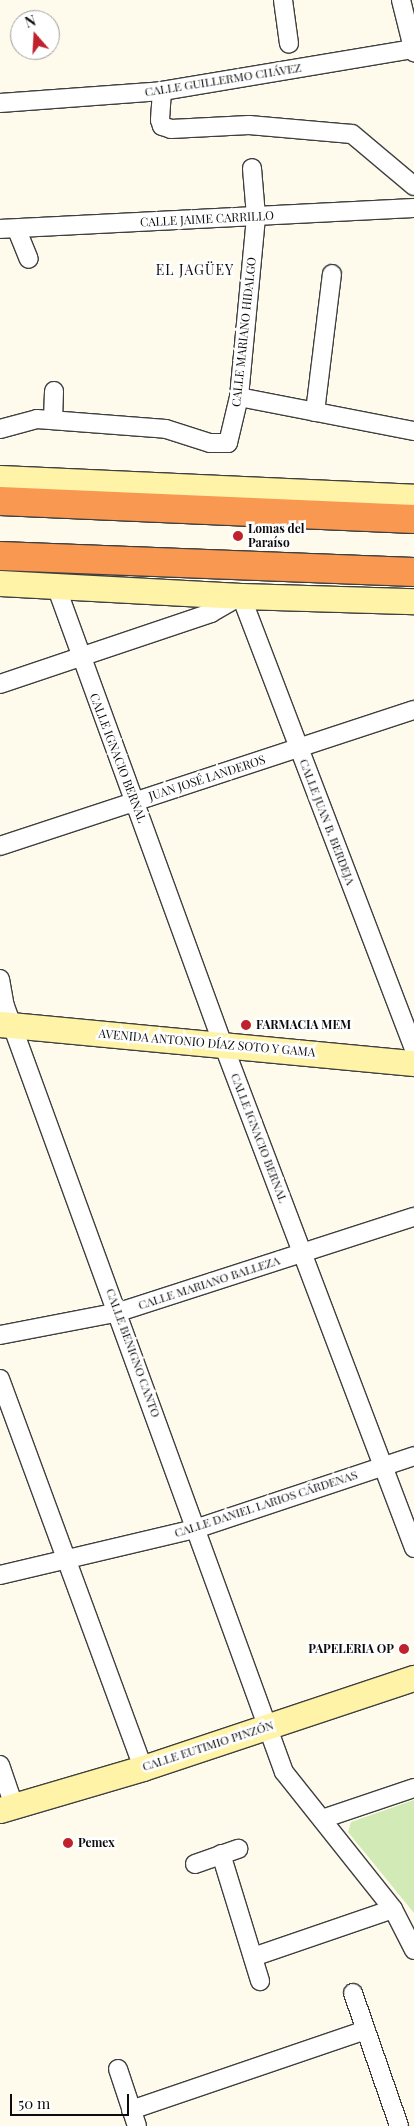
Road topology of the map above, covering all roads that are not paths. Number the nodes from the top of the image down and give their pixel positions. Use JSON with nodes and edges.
{"nodes":[{"id":1,"x":283,"y":0,"type":"edge"},
{"id":2,"x":401,"y":0,"type":"edge"},
{"id":3,"x":289,"y":44,"type":"dead end"},
{"id":4,"x":414,"y":50,"type":"edge"},
{"id":5,"x":162,"y":91,"type":"junction"},
{"id":6,"x":0,"y":103,"type":"edge"},
{"id":7,"x":252,"y":168,"type":"dead end"},
{"id":8,"x":414,"y":186,"type":"edge"},
{"id":9,"x":414,"y":208,"type":"edge"},
{"id":10,"x":256,"y":216,"type":"junction"},
{"id":11,"x":9,"y":229,"type":"edge"},
{"id":12,"x":29,"y":260,"type":"dead end"},
{"id":13,"x":332,"y":274,"type":"dead end"},
{"id":14,"x":54,"y":391,"type":"dead end"},
{"id":15,"x":239,"y":397,"type":"junction"},
{"id":16,"x":315,"y":412,"type":"junction"},
{"id":17,"x":53,"y":420,"type":"junction"},
{"id":18,"x":0,"y":429,"type":"edge"},
{"id":19,"x":414,"y":431,"type":"edge"},
{"id":20,"x":0,"y":478,"type":"edge"},
{"id":21,"x":414,"y":497,"type":"edge"},
{"id":22,"x":0,"y":502,"type":"edge"},
{"id":23,"x":414,"y":519,"type":"edge"},
{"id":24,"x":0,"y":556,"type":"edge"},
{"id":25,"x":414,"y":572,"type":"edge"},
{"id":26,"x":0,"y":583,"type":"edge"},
{"id":27,"x":56,"y":586,"type":"junction"},
{"id":28,"x":241,"y":596,"type":"junction"},
{"id":29,"x":414,"y":601,"type":"edge"},
{"id":30,"x":80,"y":657,"type":"junction"},
{"id":31,"x":0,"y":684,"type":"edge"},
{"id":32,"x":414,"y":710,"type":"edge"},
{"id":33,"x":299,"y":748,"type":"junction"},
{"id":34,"x":134,"y":802,"type":"junction"},
{"id":35,"x":0,"y":846,"type":"edge"},
{"id":36,"x":0,"y":979,"type":"edge"},
{"id":37,"x":6,"y":1024,"type":"edge"},
{"id":38,"x":223,"y":1044,"type":"junction"},
{"id":39,"x":414,"y":1048,"type":"edge"},
{"id":40,"x":414,"y":1063,"type":"edge"},
{"id":41,"x":414,"y":1217,"type":"edge"},
{"id":42,"x":303,"y":1253,"type":"junction"},
{"id":43,"x":119,"y":1312,"type":"junction"},
{"id":44,"x":0,"y":1335,"type":"edge"},
{"id":45,"x":0,"y":1379,"type":"edge"},
{"id":46,"x":414,"y":1456,"type":"edge"},
{"id":47,"x":384,"y":1466,"type":"junction"},
{"id":48,"x":195,"y":1529,"type":"junction"},
{"id":49,"x":414,"y":1548,"type":"edge"},
{"id":50,"x":66,"y":1559,"type":"junction"},
{"id":51,"x":0,"y":1575,"type":"edge"},
{"id":52,"x":414,"y":1678,"type":"edge"},
{"id":53,"x":267,"y":1726,"type":"junction"},
{"id":54,"x":0,"y":1765,"type":"edge"},
{"id":55,"x":143,"y":1768,"type":"junction"},
{"id":56,"x":414,"y":1788,"type":"edge"},
{"id":57,"x":7,"y":1808,"type":"edge"},
{"id":58,"x":322,"y":1819,"type":"junction"},
{"id":59,"x":195,"y":1864,"type":"dead end"},
{"id":60,"x":393,"y":1908,"type":"junction"},
{"id":61,"x":414,"y":1950,"type":"edge"},
{"id":62,"x":253,"y":1957,"type":"junction"},
{"id":63,"x":260,"y":1981,"type":"dead end"},
{"id":64,"x":353,"y":1993,"type":"dead end"},
{"id":65,"x":366,"y":2030,"type":"junction"},
{"id":66,"x":118,"y":2069,"type":"dead end"},
{"id":67,"x":134,"y":2118,"type":"edge"},
{"id":68,"x":414,"y":2123,"type":"edge"},
{"id":69,"x":399,"y":2126,"type":"edge"},
{"id":70,"x":404,"y":2126,"type":"edge"}],
"edges":[{"from":1,"to":3,"type":"street"},
{"from":2,"to":4,"type":"street"},
{"from":4,"to":5,"type":"street","name":"CALLE GUILLERMO CHÁVEZ"},
{"from":5,"to":6,"type":"street","name":"CALLE GUILLERMO CHÁVEZ"},
{"from":5,"to":8,"type":"street"},
{"from":7,"to":10,"type":"street","name":"CALLE MARIANO HIDALGO"},
{"from":9,"to":10,"type":"street","name":"CALLE JAIME CARRILLO"},
{"from":10,"to":11,"type":"street","name":"CALLE JAIME CARRILLO"},
{"from":10,"to":15,"type":"street","name":"CALLE MARIANO HIDALGO"},
{"from":11,"to":12,"type":"street"},
{"from":13,"to":16,"type":"street"},
{"from":14,"to":17,"type":"street"},
{"from":15,"to":16,"type":"street"},
{"from":15,"to":17,"type":"street","name":"CALLE MARIANO HIDALGO"},
{"from":16,"to":19,"type":"street"},
{"from":17,"to":18,"type":"street","name":"CALLE MARIANO HIDALGO"},
{"from":20,"to":21,"type":"street"},
{"from":22,"to":23,"type":"highway"},
{"from":24,"to":25,"type":"highway"},
{"from":26,"to":27,"type":"street"},
{"from":27,"to":28,"type":"street"},
{"from":27,"to":30,"type":"street","name":"CALLE IGNACIO BERNAL"},
{"from":28,"to":29,"type":"street"},
{"from":28,"to":30,"type":"street"},
{"from":28,"to":33,"type":"street","name":"CALLE JUAN B. BERDEJA"},
{"from":30,"to":31,"type":"street"},
{"from":30,"to":34,"type":"street","name":"CALLE IGNACIO BERNAL"},
{"from":32,"to":33,"type":"street","name":"JUAN JOSÉ LANDEROS"},
{"from":33,"to":34,"type":"street","name":"JUAN JOSÉ LANDEROS"},
{"from":33,"to":39,"type":"street","name":"CALLE JUAN B. BERDEJA"},
{"from":34,"to":35,"type":"street","name":"JUAN JOSÉ LANDEROS"},
{"from":34,"to":38,"type":"street","name":"CALLE IGNACIO BERNAL"},
{"from":36,"to":37,"type":"street","name":"CALLE BENIGNO CANTO"},
{"from":37,"to":38,"type":"street","name":"AVENIDA ANTONIO DÍAZ SOTO Y GAMA"},
{"from":37,"to":43,"type":"street","name":"CALLE BENIGNO CANTO"},
{"from":38,"to":40,"type":"street","name":"AVENIDA ANTONIO DÍAZ SOTO Y GAMA"},
{"from":38,"to":42,"type":"street","name":"CALLE IGNACIO BERNAL"},
{"from":41,"to":42,"type":"street","name":"CALLE MARIANO BALLEZA"},
{"from":42,"to":43,"type":"street","name":"CALLE MARIANO BALLEZA"},
{"from":42,"to":47,"type":"street","name":"CALLE IGNACIO BERNAL"},
{"from":43,"to":44,"type":"street","name":"CALLE MARIANO BALLEZA"},
{"from":43,"to":48,"type":"street","name":"CALLE BENIGNO CANTO"},
{"from":45,"to":50,"type":"street"},
{"from":46,"to":47,"type":"street","name":"CALLE DANIEL LARIOS CÁRDENAS"},
{"from":47,"to":48,"type":"street","name":"CALLE DANIEL LARIOS CÁRDENAS"},
{"from":47,"to":49,"type":"street","name":"CALLE IGNACIO BERNAL"},
{"from":48,"to":50,"type":"street","name":"CALLE DANIEL LARIOS CÁRDENAS"},
{"from":48,"to":53,"type":"street","name":"CALLE BENIGNO CANTO"},
{"from":50,"to":51,"type":"street","name":"CALLE DANIEL LARIOS CÁRDENAS"},
{"from":50,"to":55,"type":"street"},
{"from":52,"to":53,"type":"street","name":"CALLE EUTIMIO PINZÓN"},
{"from":53,"to":55,"type":"street","name":"CALLE EUTIMIO PINZÓN"},
{"from":53,"to":58,"type":"street","name":"CALLE BENIGNO CANTO"},
{"from":54,"to":57,"type":"street"},
{"from":55,"to":57,"type":"street","name":"CALLE EUTIMIO PINZÓN"},
{"from":56,"to":58,"type":"street"},
{"from":58,"to":60,"type":"street","name":"CALLE BENIGNO CANTO"},
{"from":59,"to":62,"type":"street"},
{"from":60,"to":61,"type":"street","name":"CALLE BENIGNO CANTO"},
{"from":60,"to":62,"type":"street"},
{"from":62,"to":63,"type":"street"},
{"from":64,"to":65,"type":"street"},
{"from":65,"to":67,"type":"street"},
{"from":65,"to":69,"type":"street"},
{"from":66,"to":67,"type":"street"},
{"from":68,"to":70,"type":"street"}]}
